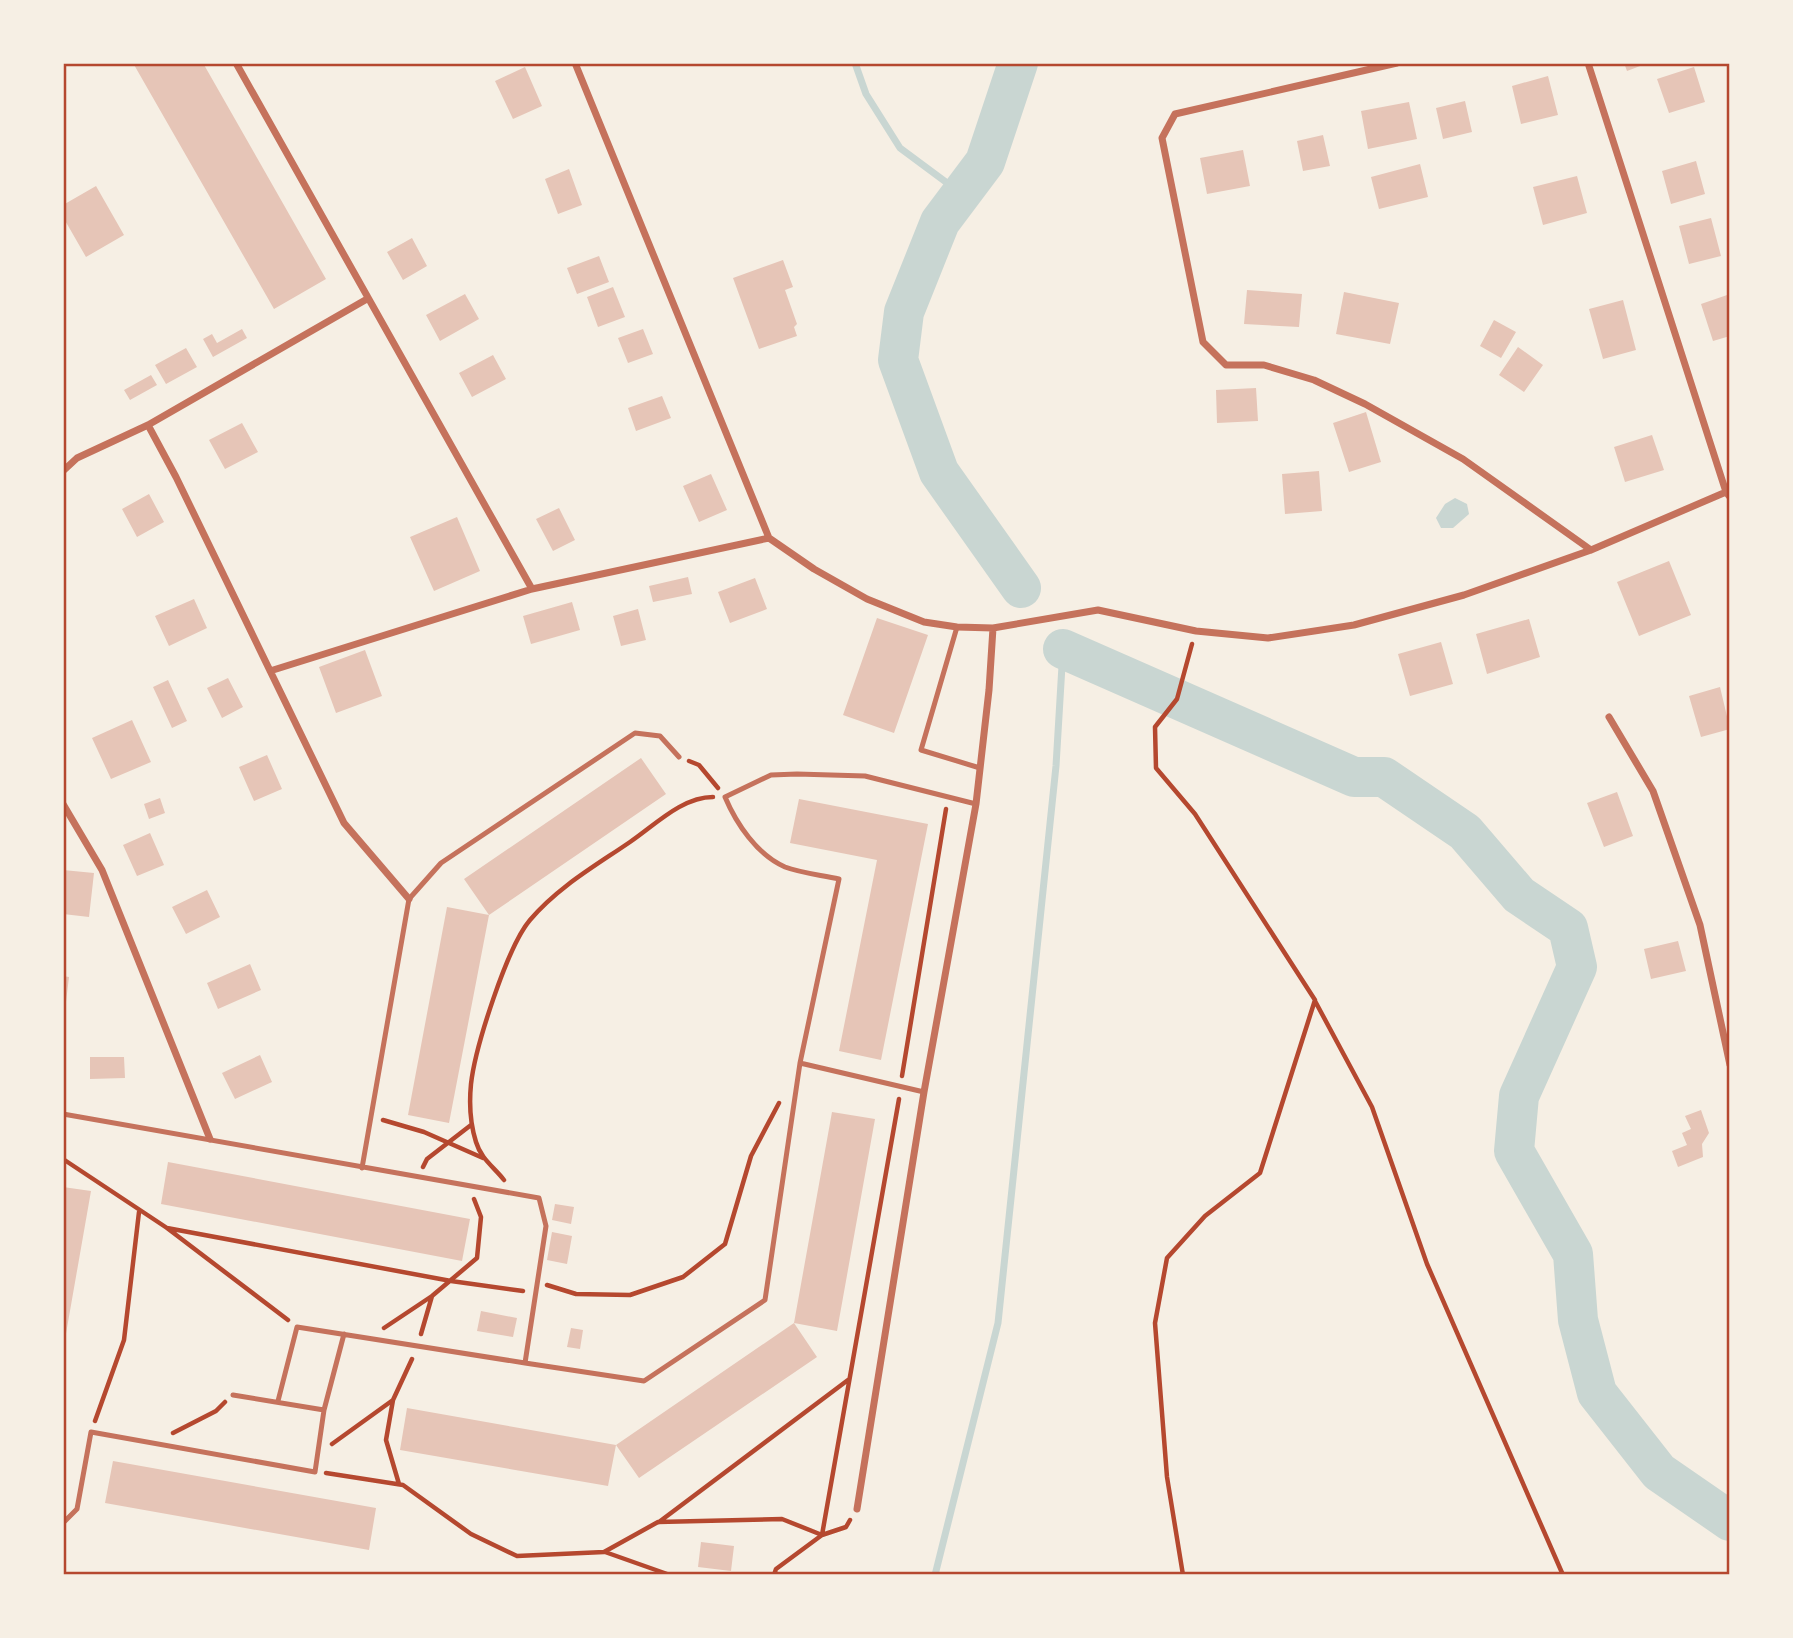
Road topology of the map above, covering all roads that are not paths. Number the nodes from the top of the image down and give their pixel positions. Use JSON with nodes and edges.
{"nodes":[{"id":1,"x":236,"y":63,"type":"edge"},
{"id":2,"x":575,"y":63,"type":"edge"},
{"id":3,"x":1397,"y":63,"type":"edge"},
{"id":4,"x":1588,"y":63,"type":"edge"},
{"id":5,"x":367,"y":299,"type":"junction"},
{"id":6,"x":148,"y":425,"type":"junction"},
{"id":7,"x":63,"y":471,"type":"edge"},
{"id":8,"x":1728,"y":494,"type":"edge"},
{"id":9,"x":769,"y":538,"type":"junction"},
{"id":10,"x":1591,"y":550,"type":"junction"},
{"id":11,"x":532,"y":589,"type":"junction"},
{"id":12,"x":957,"y":627,"type":"junction"},
{"id":13,"x":993,"y":628,"type":"junction"},
{"id":14,"x":270,"y":671,"type":"junction"},
{"id":15,"x":1609,"y":717,"type":"dead end"},
{"id":16,"x":679,"y":757,"type":"road end"},
{"id":17,"x":980,"y":768,"type":"junction"},
{"id":18,"x":63,"y":804,"type":"edge"},
{"id":19,"x":976,"y":804,"type":"junction"},
{"id":20,"x":409,"y":900,"type":"junction"},
{"id":21,"x":800,"y":1063,"type":"junction"},
{"id":22,"x":1730,"y":1065,"type":"edge"},
{"id":23,"x":923,"y":1092,"type":"junction"},
{"id":24,"x":63,"y":1114,"type":"edge"},
{"id":25,"x":210,"y":1139,"type":"junction"},
{"id":26,"x":362,"y":1168,"type":"junction"},
{"id":27,"x":344,"y":1334,"type":"junction"},
{"id":28,"x":525,"y":1363,"type":"junction"},
{"id":29,"x":233,"y":1395,"type":"road end"},
{"id":30,"x":278,"y":1401,"type":"junction"},
{"id":31,"x":324,"y":1410,"type":"junction"},
{"id":32,"x":857,"y":1509,"type":"road end"},
{"id":33,"x":63,"y":1523,"type":"edge"}],
"edges":[{"from":1,"to":5,"type":"street"},
{"from":2,"to":9,"type":"street"},
{"from":3,"to":10,"type":"street"},
{"from":4,"to":8,"type":"street"},
{"from":5,"to":6,"type":"street"},
{"from":5,"to":11,"type":"street"},
{"from":6,"to":7,"type":"street"},
{"from":6,"to":14,"type":"street"},
{"from":8,"to":10,"type":"street"},
{"from":9,"to":11,"type":"street"},
{"from":9,"to":12,"type":"street"},
{"from":10,"to":13,"type":"street"},
{"from":11,"to":14,"type":"street"},
{"from":12,"to":13,"type":"street"},
{"from":12,"to":17,"type":"lane"},
{"from":13,"to":17,"type":"street"},
{"from":14,"to":20,"type":"street"},
{"from":15,"to":22,"type":"street"},
{"from":16,"to":20,"type":"lane"},
{"from":17,"to":19,"type":"street"},
{"from":18,"to":25,"type":"street"},
{"from":19,"to":21,"type":"lane"},
{"from":19,"to":23,"type":"street"},
{"from":20,"to":26,"type":"lane"},
{"from":21,"to":23,"type":"lane"},
{"from":21,"to":28,"type":"lane"},
{"from":23,"to":32,"type":"street"},
{"from":24,"to":25,"type":"lane"},
{"from":25,"to":26,"type":"lane"},
{"from":26,"to":28,"type":"lane"},
{"from":27,"to":28,"type":"lane"},
{"from":27,"to":30,"type":"lane"},
{"from":27,"to":31,"type":"lane"},
{"from":29,"to":30,"type":"lane"},
{"from":30,"to":31,"type":"lane"},
{"from":31,"to":33,"type":"lane"}]}
